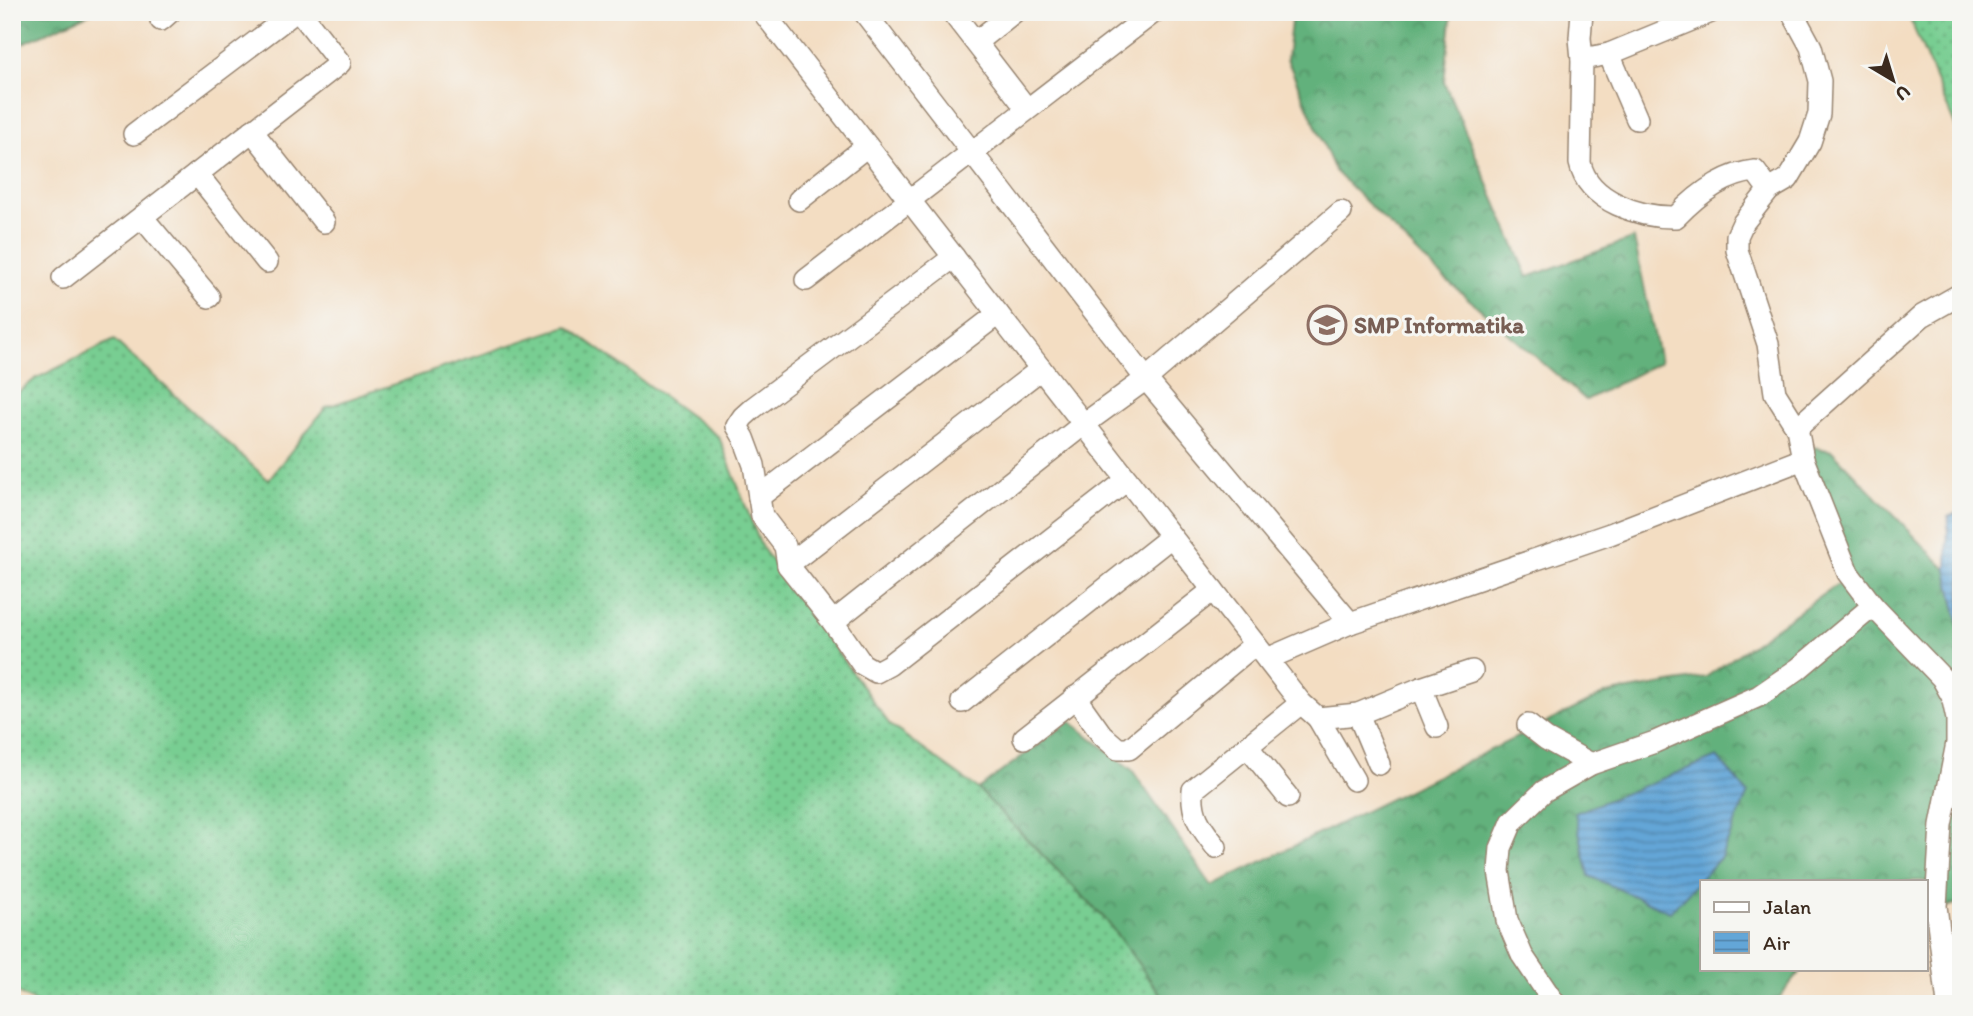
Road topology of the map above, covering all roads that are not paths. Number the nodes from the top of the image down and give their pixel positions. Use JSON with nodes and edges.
{"nodes":[{"id":1,"x":295,"y":12,"type":"edge"},
{"id":2,"x":300,"y":12,"type":"edge"},
{"id":3,"x":763,"y":12,"type":"edge"},
{"id":4,"x":864,"y":12,"type":"edge"},
{"id":5,"x":952,"y":12,"type":"edge"},
{"id":6,"x":1013,"y":12,"type":"edge"},
{"id":7,"x":1154,"y":12,"type":"edge"},
{"id":8,"x":1582,"y":12,"type":"edge"},
{"id":9,"x":1711,"y":12,"type":"edge"},
{"id":10,"x":1792,"y":12,"type":"edge"},
{"id":11,"x":976,"y":42,"type":"junction"},
{"id":12,"x":1609,"y":54,"type":"junction"},
{"id":13,"x":1582,"y":60,"type":"junction"},
{"id":14,"x":1027,"y":109,"type":"junction"},
{"id":15,"x":1637,"y":119,"type":"dead end"},
{"id":16,"x":252,"y":131,"type":"junction"},
{"id":17,"x":135,"y":134,"type":"dead end"},
{"id":18,"x":867,"y":146,"type":"junction"},
{"id":19,"x":972,"y":151,"type":"junction"},
{"id":20,"x":197,"y":174,"type":"junction"},
{"id":21,"x":1769,"y":190,"type":"junction"},
{"id":22,"x":908,"y":199,"type":"junction"},
{"id":23,"x":799,"y":200,"type":"dead end"},
{"id":24,"x":1341,"y":212,"type":"dead end"},
{"id":25,"x":142,"y":217,"type":"junction"},
{"id":26,"x":324,"y":222,"type":"dead end"},
{"id":27,"x":954,"y":257,"type":"junction"},
{"id":28,"x":267,"y":262,"type":"dead end"},
{"id":29,"x":63,"y":278,"type":"dead end"},
{"id":30,"x":806,"y":280,"type":"dead end"},
{"id":31,"x":1961,"y":294,"type":"edge"},
{"id":32,"x":209,"y":297,"type":"dead end"},
{"id":33,"x":998,"y":314,"type":"junction"},
{"id":34,"x":1041,"y":369,"type":"junction"},
{"id":35,"x":1146,"y":379,"type":"junction"},
{"id":36,"x":1084,"y":424,"type":"junction"},
{"id":37,"x":1797,"y":428,"type":"junction"},
{"id":38,"x":1803,"y":459,"type":"junction"},
{"id":39,"x":1127,"y":480,"type":"junction"},
{"id":40,"x":759,"y":497,"type":"junction"},
{"id":41,"x":1171,"y":537,"type":"junction"},
{"id":42,"x":788,"y":565,"type":"junction"},
{"id":43,"x":1213,"y":590,"type":"junction"},
{"id":44,"x":1873,"y":606,"type":"junction"},
{"id":45,"x":833,"y":622,"type":"junction"},
{"id":46,"x":1350,"y":623,"type":"junction"},
{"id":47,"x":1261,"y":651,"type":"junction"},
{"id":48,"x":1472,"y":671,"type":"dead end"},
{"id":49,"x":1421,"y":688,"type":"junction"},
{"id":50,"x":1075,"y":697,"type":"junction"},
{"id":51,"x":962,"y":702,"type":"dead end"},
{"id":52,"x":1301,"y":703,"type":"junction"},
{"id":53,"x":1358,"y":714,"type":"junction"},
{"id":54,"x":1318,"y":718,"type":"junction"},
{"id":55,"x":1528,"y":725,"type":"dead end"},
{"id":56,"x":1437,"y":727,"type":"dead end"},
{"id":57,"x":1024,"y":738,"type":"dead end"},
{"id":58,"x":1247,"y":746,"type":"junction"},
{"id":59,"x":1379,"y":764,"type":"dead end"},
{"id":60,"x":1591,"y":764,"type":"junction"},
{"id":61,"x":1354,"y":780,"type":"dead end"},
{"id":62,"x":1288,"y":797,"type":"dead end"},
{"id":63,"x":1216,"y":847,"type":"dead end"},
{"id":64,"x":1961,"y":995,"type":"edge"},
{"id":65,"x":1555,"y":1004,"type":"edge"},
{"id":66,"x":1948,"y":1004,"type":"edge"}],
"edges":[{"from":1,"to":17,"type":"street"},
{"from":2,"to":16,"type":"street"},
{"from":3,"to":18,"type":"street"},
{"from":4,"to":19,"type":"street"},
{"from":5,"to":11,"type":"street"},
{"from":6,"to":11,"type":"street"},
{"from":7,"to":14,"type":"street"},
{"from":8,"to":13,"type":"street"},
{"from":9,"to":12,"type":"street"},
{"from":10,"to":21,"type":"street"},
{"from":11,"to":14,"type":"street"},
{"from":12,"to":13,"type":"street"},
{"from":12,"to":15,"type":"street"},
{"from":13,"to":21,"type":"street"},
{"from":14,"to":19,"type":"street"},
{"from":16,"to":20,"type":"street"},
{"from":16,"to":26,"type":"street"},
{"from":18,"to":22,"type":"street"},
{"from":18,"to":23,"type":"street"},
{"from":19,"to":22,"type":"street"},
{"from":19,"to":35,"type":"street"},
{"from":20,"to":25,"type":"street"},
{"from":20,"to":28,"type":"street"},
{"from":21,"to":37,"type":"street"},
{"from":22,"to":27,"type":"street"},
{"from":22,"to":30,"type":"street"},
{"from":24,"to":35,"type":"street"},
{"from":25,"to":29,"type":"street"},
{"from":25,"to":32,"type":"street"},
{"from":27,"to":33,"type":"street"},
{"from":27,"to":40,"type":"street"},
{"from":31,"to":37,"type":"street"},
{"from":33,"to":34,"type":"street"},
{"from":33,"to":40,"type":"street"},
{"from":34,"to":36,"type":"street"},
{"from":34,"to":42,"type":"street"},
{"from":35,"to":36,"type":"street"},
{"from":35,"to":46,"type":"street"},
{"from":36,"to":39,"type":"street"},
{"from":36,"to":45,"type":"street"},
{"from":37,"to":38,"type":"street"},
{"from":38,"to":44,"type":"street"},
{"from":38,"to":46,"type":"street"},
{"from":39,"to":41,"type":"street"},
{"from":39,"to":45,"type":"street"},
{"from":40,"to":42,"type":"street"},
{"from":41,"to":43,"type":"street"},
{"from":41,"to":51,"type":"street"},
{"from":42,"to":45,"type":"street"},
{"from":43,"to":47,"type":"street"},
{"from":43,"to":50,"type":"street"},
{"from":44,"to":60,"type":"street"},
{"from":44,"to":66,"type":"street"},
{"from":46,"to":47,"type":"street"},
{"from":47,"to":50,"type":"street"},
{"from":47,"to":52,"type":"street"},
{"from":48,"to":49,"type":"street"},
{"from":49,"to":53,"type":"street"},
{"from":49,"to":56,"type":"street"},
{"from":50,"to":57,"type":"street"},
{"from":52,"to":54,"type":"street"},
{"from":52,"to":58,"type":"street"},
{"from":53,"to":54,"type":"street"},
{"from":53,"to":59,"type":"street"},
{"from":54,"to":61,"type":"street"},
{"from":55,"to":60,"type":"street"},
{"from":58,"to":62,"type":"street"},
{"from":58,"to":63,"type":"street"},
{"from":60,"to":65,"type":"street"},
{"from":64,"to":66,"type":"street"}]}
